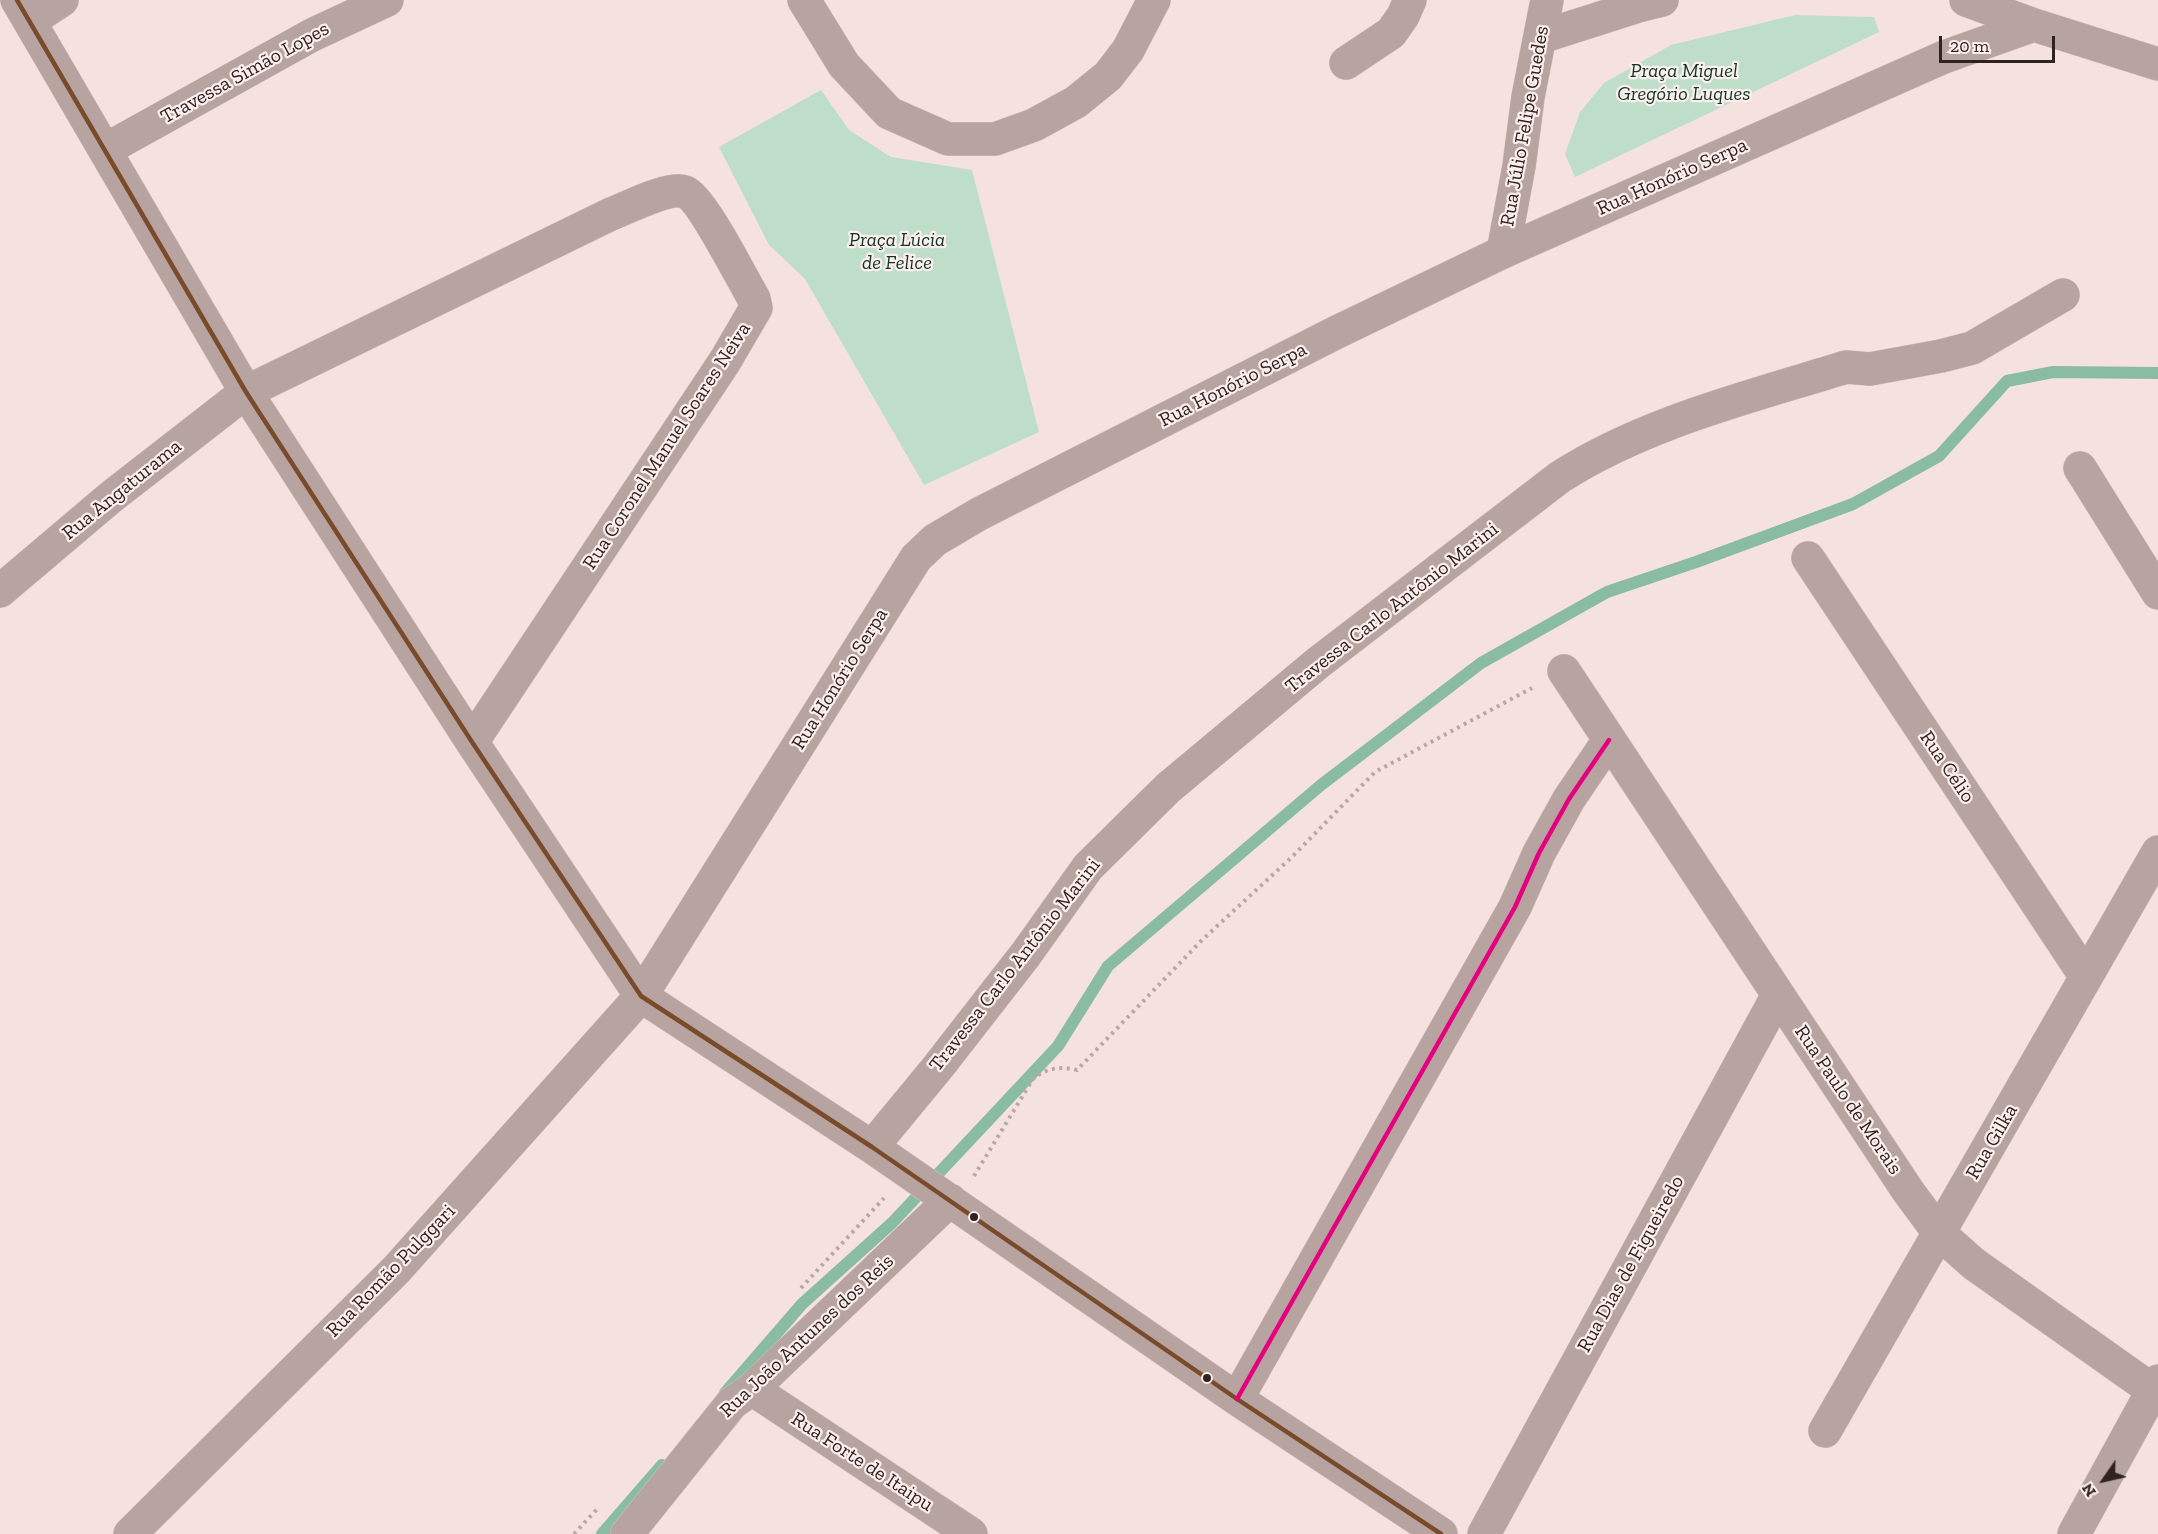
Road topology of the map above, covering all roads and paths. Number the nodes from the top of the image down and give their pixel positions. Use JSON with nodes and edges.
{"nodes":[{"id":1,"x":62,"y":0,"type":"edge"},
{"id":2,"x":387,"y":0,"type":"edge"},
{"id":3,"x":804,"y":0,"type":"edge"},
{"id":4,"x":1154,"y":0,"type":"edge"},
{"id":5,"x":1410,"y":0,"type":"edge"},
{"id":6,"x":1547,"y":0,"type":"edge"},
{"id":7,"x":1662,"y":0,"type":"edge"},
{"id":8,"x":1966,"y":0,"type":"edge"},
{"id":9,"x":24,"y":10,"type":"edge"},
{"id":10,"x":2034,"y":25,"type":"junction"},
{"id":11,"x":1541,"y":37,"type":"junction"},
{"id":12,"x":1346,"y":63,"type":"dead end"},
{"id":13,"x":2158,"y":64,"type":"edge"},
{"id":14,"x":105,"y":150,"type":"junction"},
{"id":15,"x":1503,"y":252,"type":"junction"},
{"id":16,"x":2063,"y":295,"type":"dead end"},
{"id":17,"x":246,"y":392,"type":"junction"},
{"id":18,"x":2080,"y":468,"type":"dead end"},
{"id":19,"x":1808,"y":558,"type":"dead end"},
{"id":20,"x":0,"y":591,"type":"edge"},
{"id":21,"x":2158,"y":593,"type":"edge"},
{"id":22,"x":1564,"y":671,"type":"joint"},
{"id":23,"x":1609,"y":740,"type":"junction"},
{"id":24,"x":472,"y":742,"type":"junction"},
{"id":25,"x":2158,"y":852,"type":"edge"},
{"id":26,"x":2086,"y":977,"type":"junction"},
{"id":27,"x":1778,"y":995,"type":"junction"},
{"id":28,"x":641,"y":996,"type":"junction"},
{"id":29,"x":872,"y":1147,"type":"junction"},
{"id":30,"x":952,"y":1202,"type":"junction"},
{"id":31,"x":1940,"y":1233,"type":"junction"},
{"id":32,"x":2156,"y":1388,"type":"edge"},
{"id":33,"x":752,"y":1389,"type":"junction"},
{"id":34,"x":1237,"y":1399,"type":"junction"},
{"id":35,"x":1825,"y":1431,"type":"dead end"},
{"id":36,"x":129,"y":1534,"type":"edge"},
{"id":37,"x":627,"y":1534,"type":"edge"},
{"id":38,"x":971,"y":1534,"type":"edge"},
{"id":39,"x":1441,"y":1534,"type":"edge"},
{"id":40,"x":1484,"y":1534,"type":"edge"},
{"id":41,"x":2074,"y":1534,"type":"edge"}],
"edges":[{"from":1,"to":9,"type":"street"},
{"from":2,"to":14,"type":"street","name":"Travessa Simão Lopes"},
{"from":3,"to":4,"type":"street"},
{"from":5,"to":12,"type":"street"},
{"from":6,"to":11,"type":"street","name":"Rua Júlio Felipe Guedes"},
{"from":7,"to":11,"type":"street"},
{"from":8,"to":10,"type":"street"},
{"from":9,"to":14,"type":"street"},
{"from":10,"to":13,"type":"street"},
{"from":10,"to":15,"type":"street","name":"Rua Honório Serpa"},
{"from":11,"to":15,"type":"street","name":"Rua Júlio Felipe Guedes"},
{"from":14,"to":17,"type":"street"},
{"from":15,"to":28,"type":"street","name":"Rua Honório Serpa"},
{"from":16,"to":29,"type":"street","name":"Travessa Carlo Antônio Marini"},
{"from":17,"to":20,"type":"street","name":"Rua Angaturama"},
{"from":17,"to":24,"type":"street"},
{"from":17,"to":24,"type":"street","name":"Rua Coronel Manuel Soares Neiva"},
{"from":18,"to":21,"type":"street"},
{"from":19,"to":26,"type":"street","name":"Rua Célio"},
{"from":22,"to":23,"type":"street","name":"Rua Paulo de Morais"},
{"from":22,"to":30,"type":"path"},
{"from":23,"to":27,"type":"street","name":"Rua Paulo de Morais"},
{"from":23,"to":34,"type":"street"},
{"from":24,"to":28,"type":"street"},
{"from":25,"to":26,"type":"street","name":"Rua Gilka"},
{"from":26,"to":31,"type":"street","name":"Rua Gilka"},
{"from":27,"to":31,"type":"street","name":"Rua Paulo de Morais"},
{"from":27,"to":40,"type":"street","name":"Rua Dias de Figueiredo"},
{"from":28,"to":29,"type":"street"},
{"from":28,"to":36,"type":"street","name":"Rua Romão Pulggari"},
{"from":29,"to":30,"type":"street"},
{"from":30,"to":33,"type":"street","name":"Rua João Antunes dos Reis"},
{"from":30,"to":34,"type":"street"},
{"from":31,"to":32,"type":"street","name":"Rua Paulo de Morais"},
{"from":31,"to":35,"type":"street","name":"Rua Gilka"},
{"from":32,"to":41,"type":"street"},
{"from":33,"to":37,"type":"street","name":"Rua João Antunes dos Reis"},
{"from":33,"to":38,"type":"street","name":"Rua Forte de Itaipu"},
{"from":34,"to":39,"type":"street"}]}
